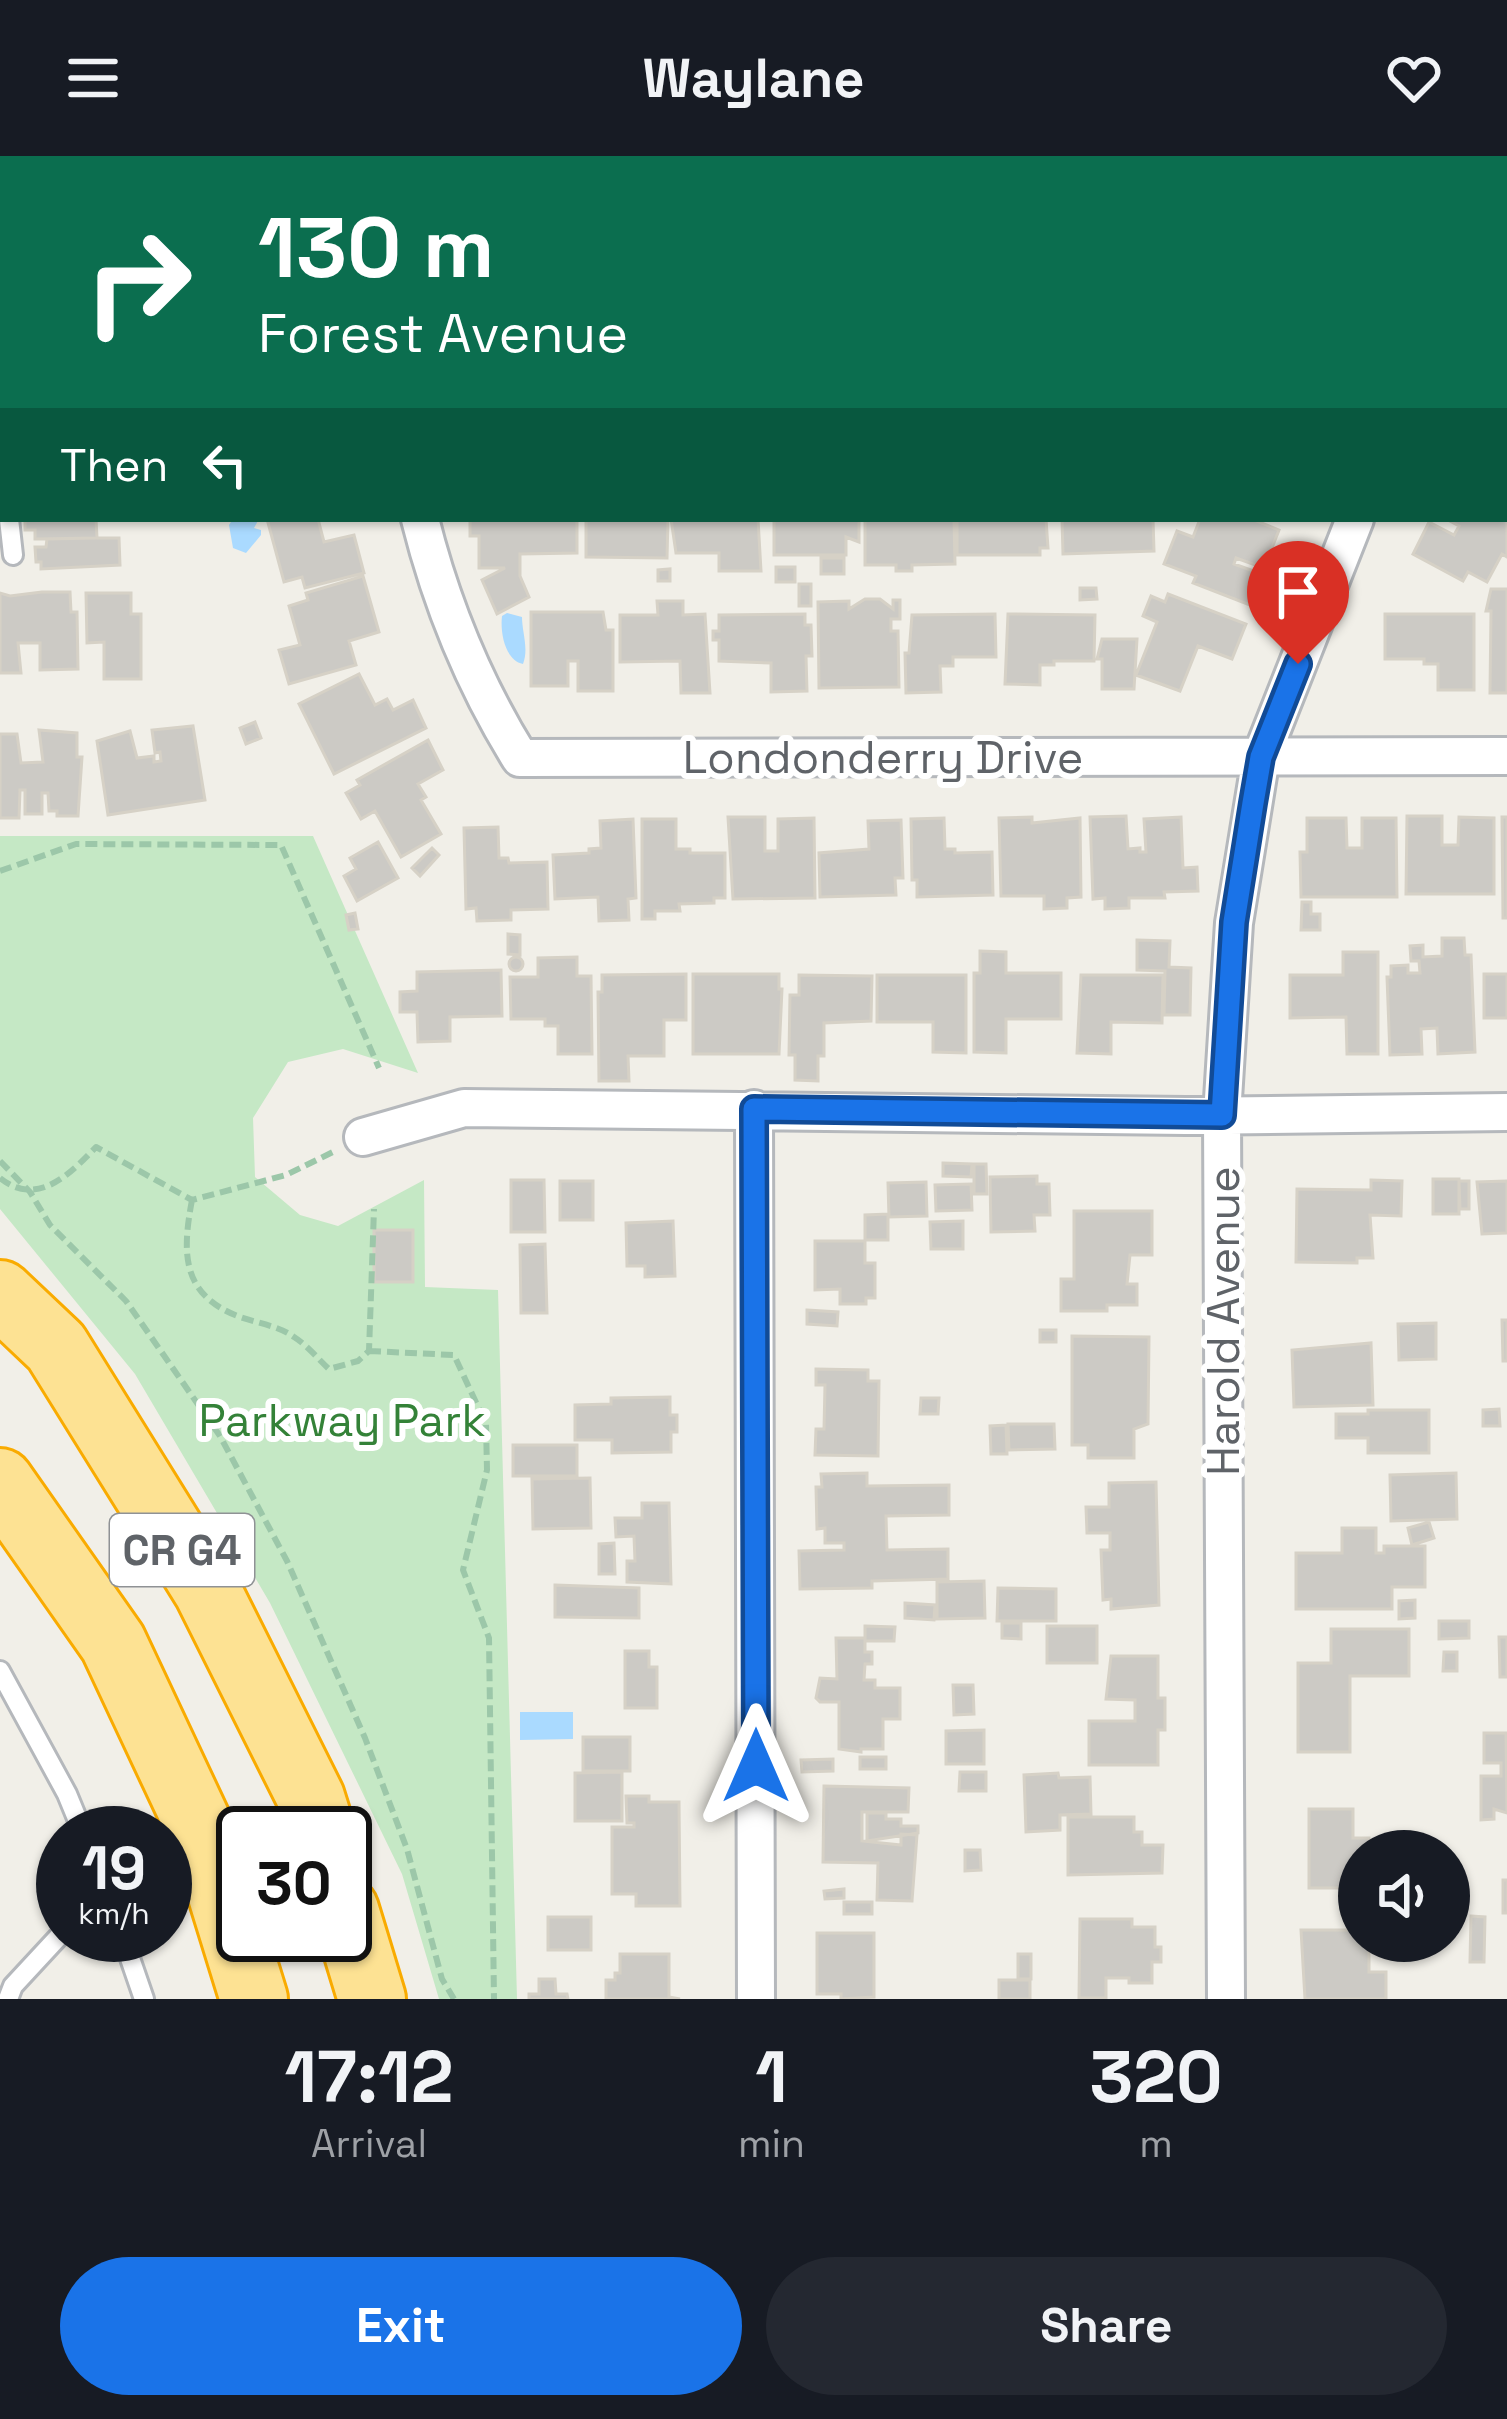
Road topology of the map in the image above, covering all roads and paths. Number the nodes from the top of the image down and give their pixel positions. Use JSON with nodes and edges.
{"nodes":[{"id":1,"x":10,"y":522,"type":"edge"},
{"id":2,"x":421,"y":522,"type":"edge"},
{"id":3,"x":1354,"y":522,"type":"edge"},
{"id":4,"x":13,"y":555,"type":"dead end"},
{"id":5,"x":1507,"y":756,"type":"edge"},
{"id":6,"x":1261,"y":757,"type":"junction"},
{"id":7,"x":0,"y":871,"type":"edge"},
{"id":8,"x":379,"y":1068,"type":"dead end"},
{"id":9,"x":754,"y":1109,"type":"junction"},
{"id":10,"x":1507,"y":1112,"type":"edge"},
{"id":11,"x":1222,"y":1115,"type":"junction"},
{"id":12,"x":363,"y":1137,"type":"joint"},
{"id":13,"x":0,"y":1161,"type":"edge"},
{"id":14,"x":0,"y":1178,"type":"edge"},
{"id":15,"x":30,"y":1192,"type":"junction"},
{"id":16,"x":191,"y":1200,"type":"junction"},
{"id":17,"x":374,"y":1209,"type":"dead end"},
{"id":18,"x":0,"y":1294,"type":"edge"},
{"id":19,"x":369,"y":1351,"type":"junction"},
{"id":20,"x":0,"y":1482,"type":"edge"},
{"id":21,"x":0,"y":1671,"type":"edge"},
{"id":22,"x":72,"y":1806,"type":"edge"},
{"id":23,"x":314,"y":1806,"type":"edge"},
{"id":24,"x":36,"y":1961,"type":"edge"},
{"id":25,"x":131,"y":1962,"type":"edge"},
{"id":26,"x":361,"y":1962,"type":"edge"},
{"id":27,"x":8,"y":1999,"type":"edge"},
{"id":28,"x":144,"y":1999,"type":"edge"},
{"id":29,"x":254,"y":1999,"type":"edge"},
{"id":30,"x":372,"y":1999,"type":"edge"},
{"id":31,"x":454,"y":1999,"type":"edge"},
{"id":32,"x":494,"y":1999,"type":"edge"},
{"id":33,"x":756,"y":1999,"type":"edge"},
{"id":34,"x":1226,"y":1999,"type":"edge"}],
"edges":[{"from":1,"to":4,"type":"lane"},
{"from":2,"to":6,"type":"street","name":"Londonderry Drive"},
{"from":3,"to":6,"type":"street","name":"Harold Avenue"},
{"from":5,"to":6,"type":"street","name":"Londonderry Drive"},
{"from":6,"to":11,"type":"street","name":"Harold Avenue"},
{"from":7,"to":8,"type":"path"},
{"from":9,"to":11,"type":"street"},
{"from":9,"to":12,"type":"street"},
{"from":9,"to":33,"type":"street"},
{"from":10,"to":11,"type":"street"},
{"from":11,"to":34,"type":"street","name":"Harold Avenue"},
{"from":12,"to":16,"type":"path"},
{"from":13,"to":15,"type":"path"},
{"from":14,"to":15,"type":"path"},
{"from":15,"to":16,"type":"path"},
{"from":15,"to":31,"type":"path"},
{"from":16,"to":19,"type":"path"},
{"from":17,"to":19,"type":"path"},
{"from":18,"to":23,"type":"highway","number":"CR G4"},
{"from":19,"to":32,"type":"path"},
{"from":20,"to":29,"type":"highway","number":"CR G4"},
{"from":21,"to":22,"type":"lane"},
{"from":24,"to":27,"type":"lane"},
{"from":25,"to":28,"type":"lane"},
{"from":26,"to":30,"type":"highway"}]}
